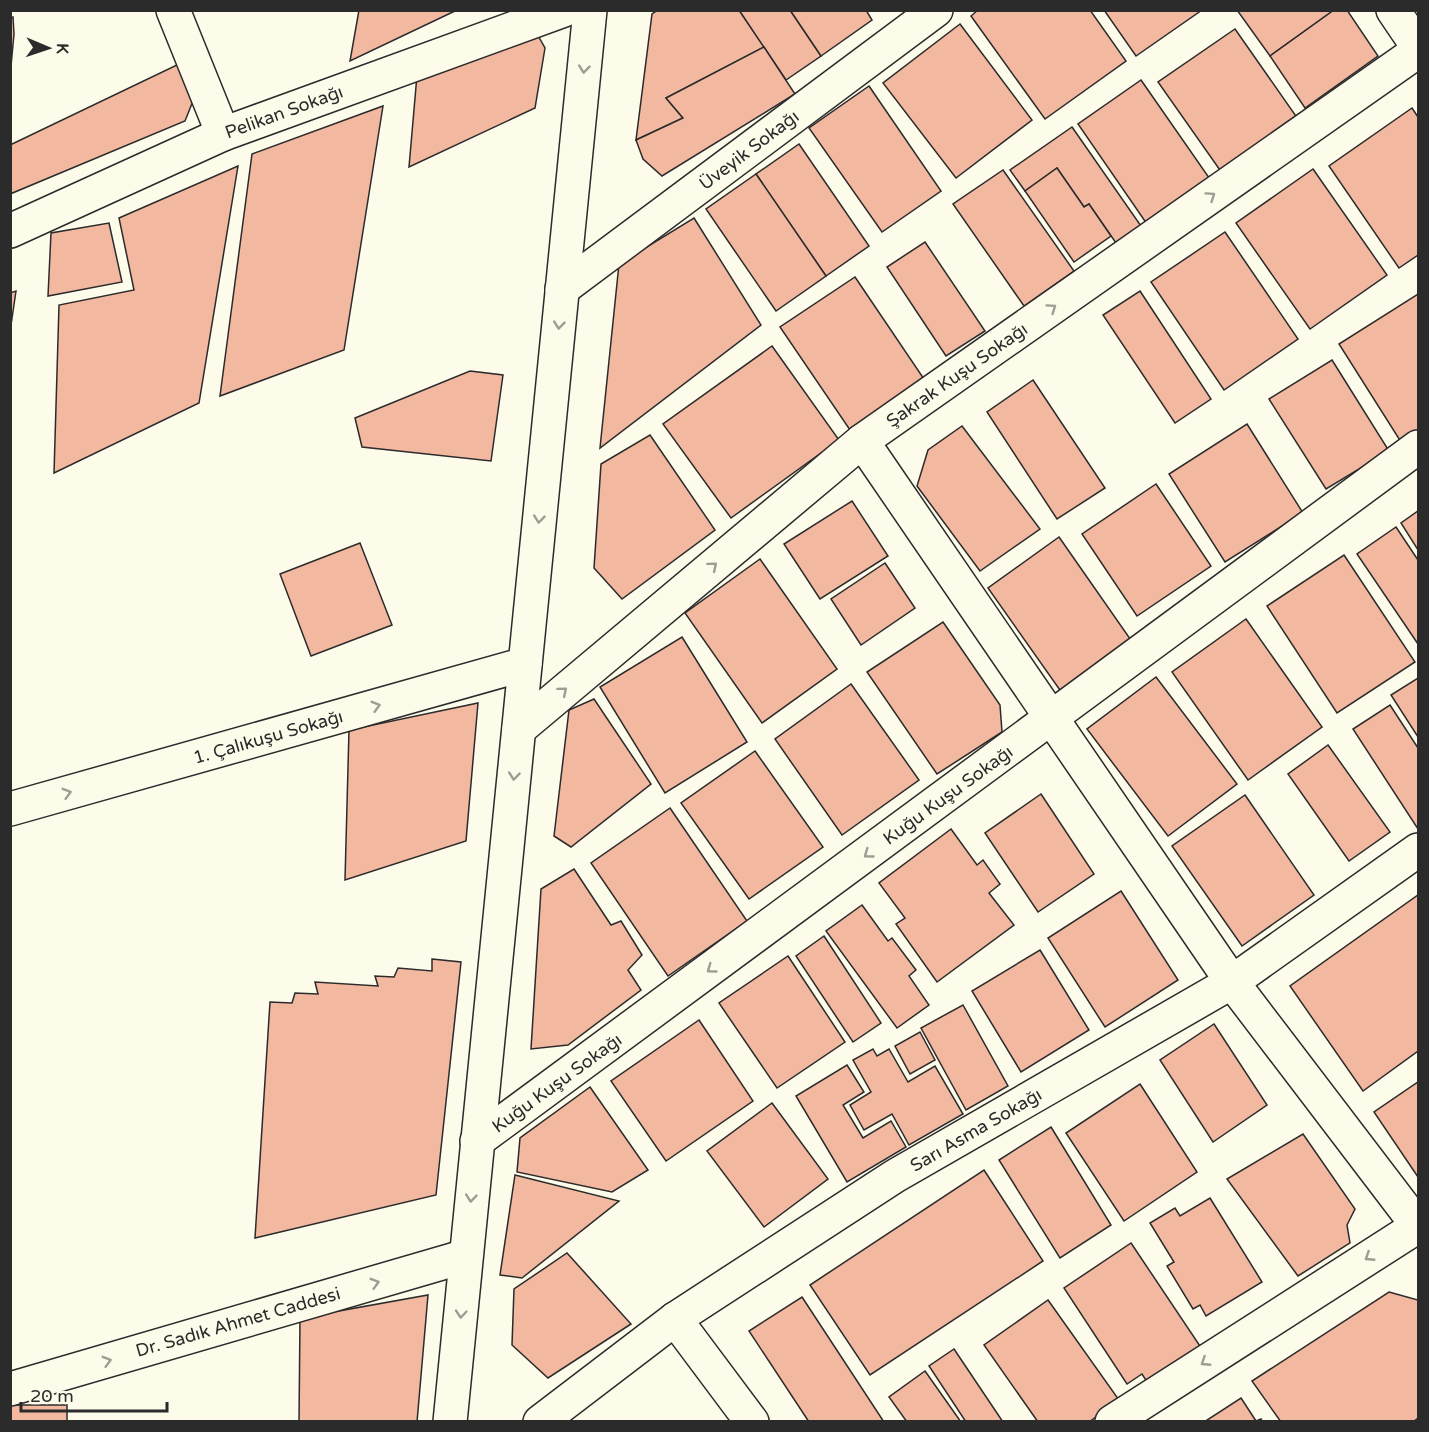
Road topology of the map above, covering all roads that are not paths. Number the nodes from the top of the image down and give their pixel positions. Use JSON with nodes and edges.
{"nodes":[{"id":1,"x":173,"y":10,"type":"edge"},
{"id":2,"x":564,"y":10,"type":"edge"},
{"id":3,"x":590,"y":10,"type":"edge"},
{"id":4,"x":936,"y":10,"type":"edge"},
{"id":5,"x":1393,"y":10,"type":"edge"},
{"id":6,"x":1419,"y":49,"type":"edge"},
{"id":7,"x":223,"y":134,"type":"junction"},
{"id":8,"x":10,"y":231,"type":"edge"},
{"id":9,"x":562,"y":289,"type":"junction"},
{"id":10,"x":862,"y":441,"type":"junction"},
{"id":11,"x":1419,"y":447,"type":"edge"},
{"id":12,"x":525,"y":664,"type":"junction"},
{"id":13,"x":1050,"y":720,"type":"junction"},
{"id":14,"x":519,"y":729,"type":"junction"},
{"id":15,"x":10,"y":809,"type":"edge"},
{"id":16,"x":1419,"y":850,"type":"edge"},
{"id":17,"x":1232,"y":982,"type":"junction"},
{"id":18,"x":477,"y":1141,"type":"junction"},
{"id":19,"x":1418,"y":1226,"type":"edge"},
{"id":20,"x":466,"y":1256,"type":"junction"},
{"id":21,"x":675,"y":1319,"type":"junction"},
{"id":22,"x":10,"y":1389,"type":"edge"},
{"id":23,"x":450,"y":1422,"type":"edge"},
{"id":24,"x":540,"y":1422,"type":"edge"},
{"id":25,"x":752,"y":1422,"type":"edge"},
{"id":26,"x":1112,"y":1422,"type":"edge"}],
"edges":[{"from":1,"to":7,"type":"street"},
{"from":2,"to":7,"type":"street","name":"Pelikan Sokağı"},
{"from":3,"to":9,"type":"street","one_way":true},
{"from":4,"to":9,"type":"street","name":"Üveyik Sokağı"},
{"from":5,"to":6,"type":"street"},
{"from":10,"to":6,"type":"street","name":"Şakrak Kuşu Sokağı","one_way":true},
{"from":7,"to":8,"type":"street","name":"Pelikan Sokağı"},
{"from":9,"to":12,"type":"street","one_way":true},
{"from":10,"to":13,"type":"street"},
{"from":14,"to":10,"type":"street","name":"Şakrak Kuşu Sokağı","one_way":true},
{"from":11,"to":13,"type":"street","name":"Kuğu Kuşu Sokağı"},
{"from":12,"to":14,"type":"street"},
{"from":15,"to":12,"type":"street","name":"1. Çalıkuşu Sokağı","one_way":true},
{"from":13,"to":17,"type":"street"},
{"from":13,"to":18,"type":"street","name":"Kuğu Kuşu Sokağı","one_way":true},
{"from":14,"to":18,"type":"street","one_way":true},
{"from":16,"to":17,"type":"street","name":"Sarı Asma Sokağı"},
{"from":17,"to":19,"type":"street"},
{"from":17,"to":21,"type":"street","name":"Sarı Asma Sokağı"},
{"from":18,"to":20,"type":"street","one_way":true},
{"from":19,"to":26,"type":"street","one_way":true},
{"from":22,"to":20,"type":"street","name":"Dr. Sadık Ahmet Caddesi","one_way":true},
{"from":20,"to":23,"type":"street","one_way":true},
{"from":21,"to":24,"type":"street","name":"Sarı Asma Sokağı"},
{"from":21,"to":25,"type":"street"}]}
